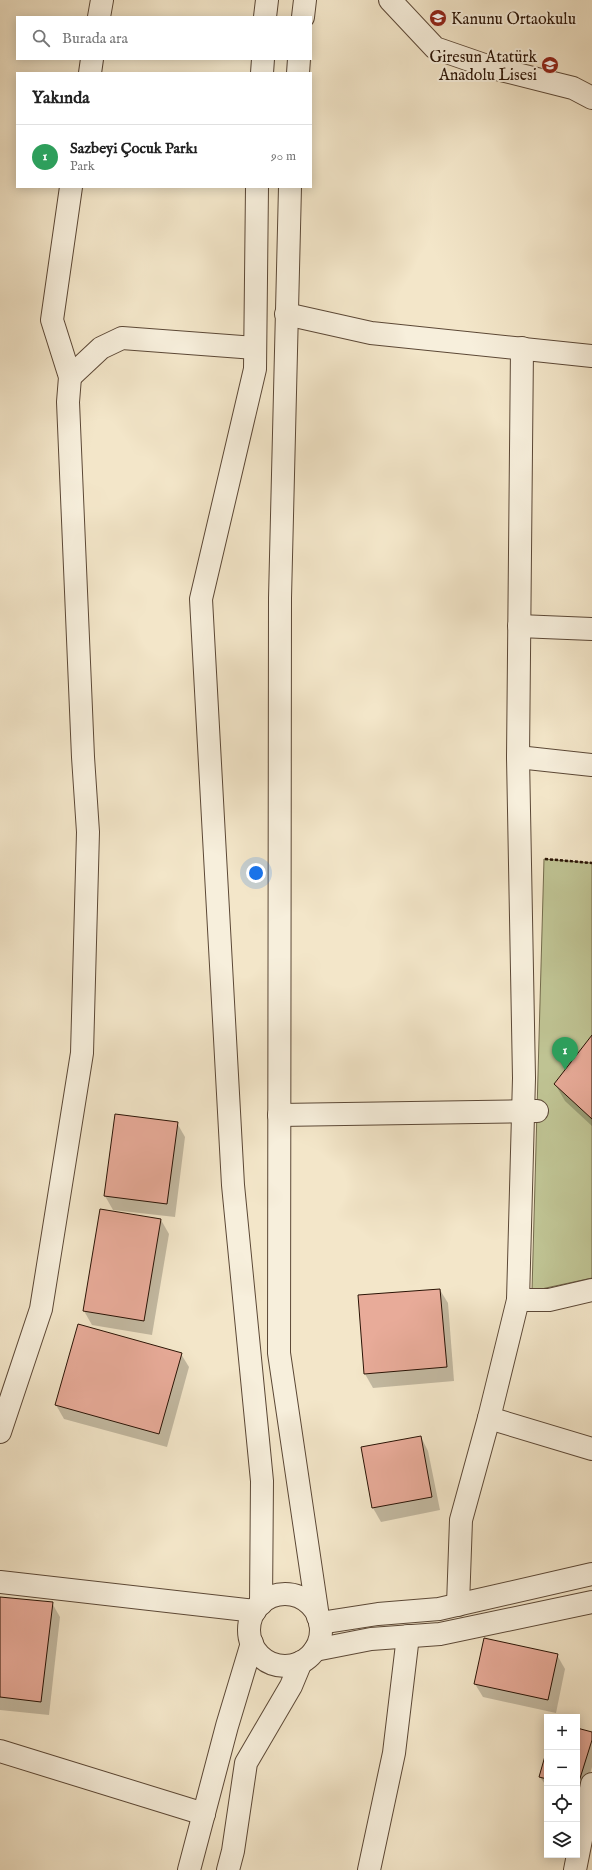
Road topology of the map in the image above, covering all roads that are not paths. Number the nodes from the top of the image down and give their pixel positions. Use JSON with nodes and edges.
{"nodes":[{"id":1,"x":102,"y":0,"type":"edge"},
{"id":2,"x":266,"y":0,"type":"edge"},
{"id":3,"x":305,"y":0,"type":"edge"},
{"id":4,"x":390,"y":0,"type":"edge"},
{"id":5,"x":99,"y":16,"type":"edge"},
{"id":6,"x":266,"y":16,"type":"edge"},
{"id":7,"x":303,"y":16,"type":"edge"},
{"id":8,"x":92,"y":60,"type":"edge"},
{"id":9,"x":263,"y":60,"type":"edge"},
{"id":10,"x":299,"y":60,"type":"edge"},
{"id":11,"x":90,"y":72,"type":"edge"},
{"id":12,"x":262,"y":72,"type":"edge"},
{"id":13,"x":298,"y":72,"type":"edge"},
{"id":14,"x":592,"y":98,"type":"edge"},
{"id":15,"x":71,"y":188,"type":"edge"},
{"id":16,"x":257,"y":188,"type":"edge"},
{"id":17,"x":290,"y":188,"type":"edge"},
{"id":18,"x":286,"y":314,"type":"junction"},
{"id":19,"x":255,"y":348,"type":"junction"},
{"id":20,"x":522,"y":348,"type":"junction"},
{"id":21,"x":592,"y":356,"type":"edge"},
{"id":22,"x":70,"y":377,"type":"junction"},
{"id":23,"x":519,"y":626,"type":"junction"},
{"id":24,"x":592,"y":629,"type":"edge"},
{"id":25,"x":518,"y":758,"type":"junction"},
{"id":26,"x":592,"y":764,"type":"edge"},
{"id":27,"x":530,"y":1111,"type":"junction"},
{"id":28,"x":279,"y":1115,"type":"junction"},
{"id":29,"x":592,"y":1290,"type":"edge"},
{"id":30,"x":518,"y":1300,"type":"junction"},
{"id":31,"x":489,"y":1418,"type":"junction"},
{"id":32,"x":0,"y":1432,"type":"edge"},
{"id":33,"x":592,"y":1449,"type":"edge"},
{"id":34,"x":592,"y":1574,"type":"edge"},
{"id":35,"x":0,"y":1582,"type":"edge"},
{"id":36,"x":592,"y":1602,"type":"edge"},
{"id":37,"x":458,"y":1605,"type":"junction"},
{"id":38,"x":258,"y":1608,"type":"junction"},
{"id":39,"x":319,"y":1620,"type":"junction"},
{"id":40,"x":408,"y":1636,"type":"junction"},
{"id":41,"x":252,"y":1643,"type":"junction"},
{"id":42,"x":308,"y":1656,"type":"junction"},
{"id":43,"x":0,"y":1751,"type":"edge"},
{"id":44,"x":592,"y":1784,"type":"edge"},
{"id":45,"x":204,"y":1814,"type":"junction"},
{"id":46,"x":189,"y":1870,"type":"edge"},
{"id":47,"x":228,"y":1870,"type":"edge"},
{"id":48,"x":368,"y":1870,"type":"edge"},
{"id":49,"x":575,"y":1870,"type":"edge"}],
"edges":[{"from":1,"to":5,"type":"street"},
{"from":2,"to":6,"type":"street"},
{"from":3,"to":7,"type":"street"},
{"from":4,"to":14,"type":"street"},
{"from":8,"to":11,"type":"street"},
{"from":9,"to":12,"type":"street"},
{"from":10,"to":13,"type":"street"},
{"from":15,"to":22,"type":"street"},
{"from":16,"to":19,"type":"street"},
{"from":17,"to":18,"type":"street"},
{"from":18,"to":20,"type":"street"},
{"from":18,"to":28,"type":"street"},
{"from":19,"to":22,"type":"street"},
{"from":19,"to":38,"type":"street"},
{"from":20,"to":21,"type":"street"},
{"from":20,"to":23,"type":"street"},
{"from":22,"to":32,"type":"street"},
{"from":23,"to":24,"type":"street"},
{"from":23,"to":25,"type":"street"},
{"from":25,"to":26,"type":"street"},
{"from":25,"to":27,"type":"street"},
{"from":27,"to":28,"type":"street"},
{"from":27,"to":30,"type":"street"},
{"from":28,"to":39,"type":"street"},
{"from":29,"to":30,"type":"street"},
{"from":30,"to":31,"type":"street"},
{"from":31,"to":33,"type":"street"},
{"from":31,"to":37,"type":"street"},
{"from":34,"to":37,"type":"street"},
{"from":35,"to":38,"type":"street"},
{"from":36,"to":40,"type":"street"},
{"from":37,"to":39,"type":"street"},
{"from":38,"to":39,"type":"street"},
{"from":38,"to":41,"type":"street"},
{"from":39,"to":42,"type":"street"},
{"from":40,"to":42,"type":"street"},
{"from":40,"to":48,"type":"street"},
{"from":41,"to":42,"type":"street"},
{"from":41,"to":45,"type":"street"},
{"from":42,"to":47,"type":"street"},
{"from":43,"to":45,"type":"street"},
{"from":44,"to":49,"type":"street"},
{"from":45,"to":46,"type":"street"}]}
